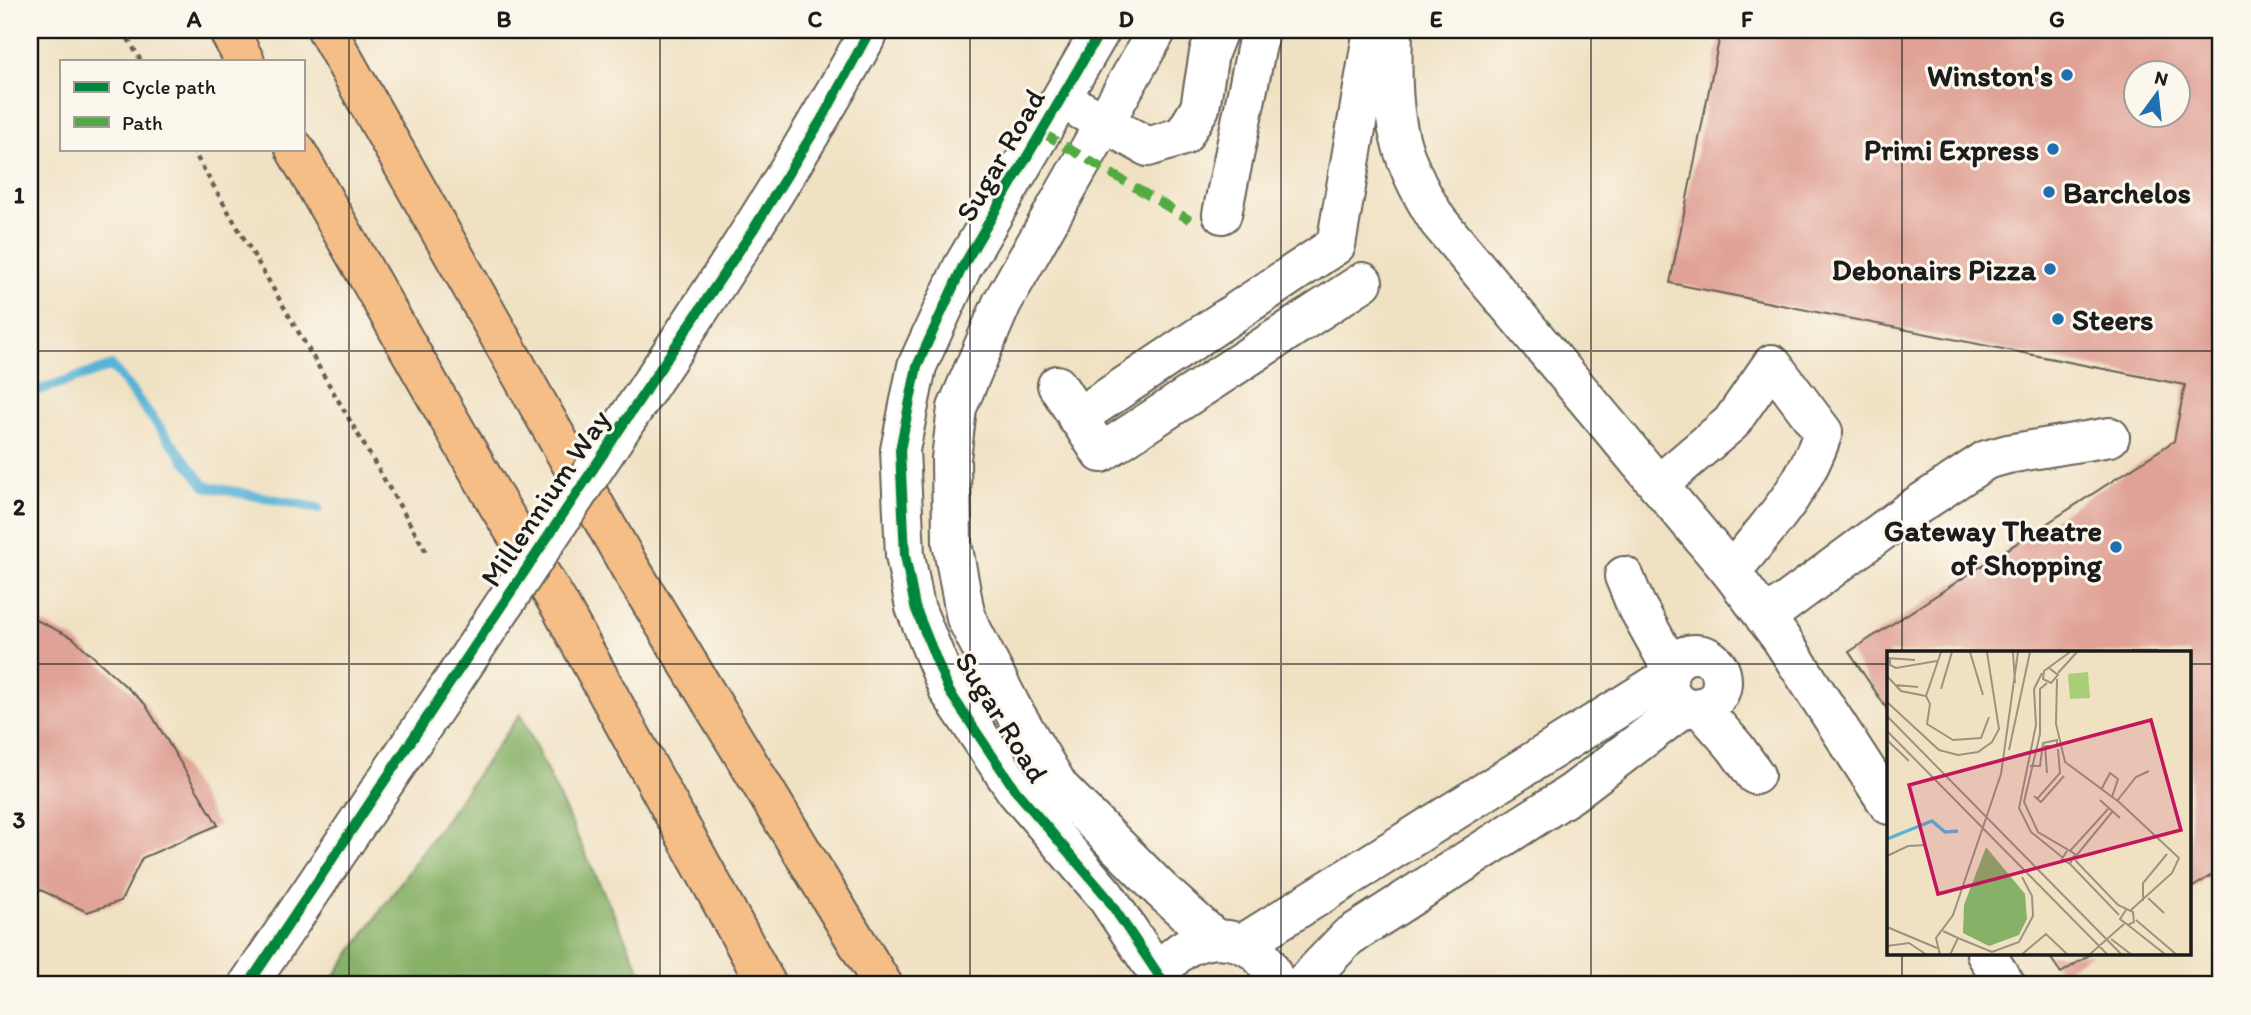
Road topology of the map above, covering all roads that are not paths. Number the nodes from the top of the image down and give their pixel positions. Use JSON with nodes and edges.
{"nodes":[{"id":1,"x":228,"y":30,"type":"edge"},
{"id":2,"x":327,"y":30,"type":"edge"},
{"id":3,"x":870,"y":30,"type":"edge"},
{"id":4,"x":1101,"y":30,"type":"edge"},
{"id":5,"x":1157,"y":30,"type":"edge"},
{"id":6,"x":1217,"y":30,"type":"edge"},
{"id":7,"x":1260,"y":30,"type":"edge"},
{"id":8,"x":1373,"y":30,"type":"edge"},
{"id":9,"x":1393,"y":30,"type":"edge"},
{"id":10,"x":245,"y":60,"type":"edge"},
{"id":11,"x":1061,"y":99,"type":"junction"},
{"id":12,"x":1104,"y":124,"type":"junction"},
{"id":13,"x":296,"y":150,"type":"edge"},
{"id":14,"x":1222,"y":214,"type":"dead end"},
{"id":15,"x":1311,"y":234,"type":"dead end"},
{"id":16,"x":1356,"y":273,"type":"dead end"},
{"id":17,"x":1072,"y":410,"type":"junction"},
{"id":18,"x":2110,"y":437,"type":"dead end"},
{"id":19,"x":1658,"y":485,"type":"junction"},
{"id":20,"x":1731,"y":572,"type":"junction"},
{"id":21,"x":1624,"y":576,"type":"dead end"},
{"id":22,"x":1765,"y":618,"type":"junction"},
{"id":23,"x":1681,"y":690,"type":"junction"},
{"id":24,"x":1755,"y":775,"type":"dead end"},
{"id":25,"x":1887,"y":802,"type":"edge"},
{"id":26,"x":714,"y":887,"type":"junction"},
{"id":27,"x":1229,"y":941,"type":"junction"},
{"id":28,"x":1987,"y":956,"type":"edge"},
{"id":29,"x":1159,"y":981,"type":"edge"},
{"id":30,"x":248,"y":985,"type":"edge"},
{"id":31,"x":745,"y":985,"type":"edge"},
{"id":32,"x":767,"y":985,"type":"edge"},
{"id":33,"x":883,"y":985,"type":"edge"},
{"id":34,"x":1277,"y":985,"type":"edge"},
{"id":35,"x":1302,"y":985,"type":"edge"},
{"id":36,"x":2006,"y":985,"type":"edge"}],
"edges":[{"from":1,"to":10,"type":"highway"},
{"from":2,"to":33,"type":"highway"},
{"from":3,"to":30,"type":"street","name":"Millennium Way","bridge":true},
{"from":4,"to":11,"type":"street","name":"Sugar Road"},
{"from":5,"to":12,"type":"street","name":"Sugar Road"},
{"from":6,"to":12,"type":"street"},
{"from":7,"to":14,"type":"street"},
{"from":8,"to":17,"type":"street"},
{"from":9,"to":19,"type":"street"},
{"from":11,"to":12,"type":"street"},
{"from":11,"to":29,"type":"street","name":"Sugar Road"},
{"from":12,"to":27,"type":"street","name":"Sugar Road"},
{"from":13,"to":26,"type":"highway"},
{"from":15,"to":17,"type":"street"},
{"from":16,"to":17,"type":"street"},
{"from":18,"to":22,"type":"street"},
{"from":19,"to":20,"type":"street"},
{"from":19,"to":20,"type":"street"},
{"from":20,"to":22,"type":"street"},
{"from":21,"to":23,"type":"street"},
{"from":22,"to":25,"type":"street"},
{"from":23,"to":24,"type":"street"},
{"from":23,"to":27,"type":"street"},
{"from":23,"to":35,"type":"street"},
{"from":26,"to":31,"type":"highway"},
{"from":26,"to":32,"type":"highway"},
{"from":27,"to":29,"type":"street"},
{"from":27,"to":34,"type":"street","name":"Sugar Road"},
{"from":28,"to":36,"type":"street"}]}
